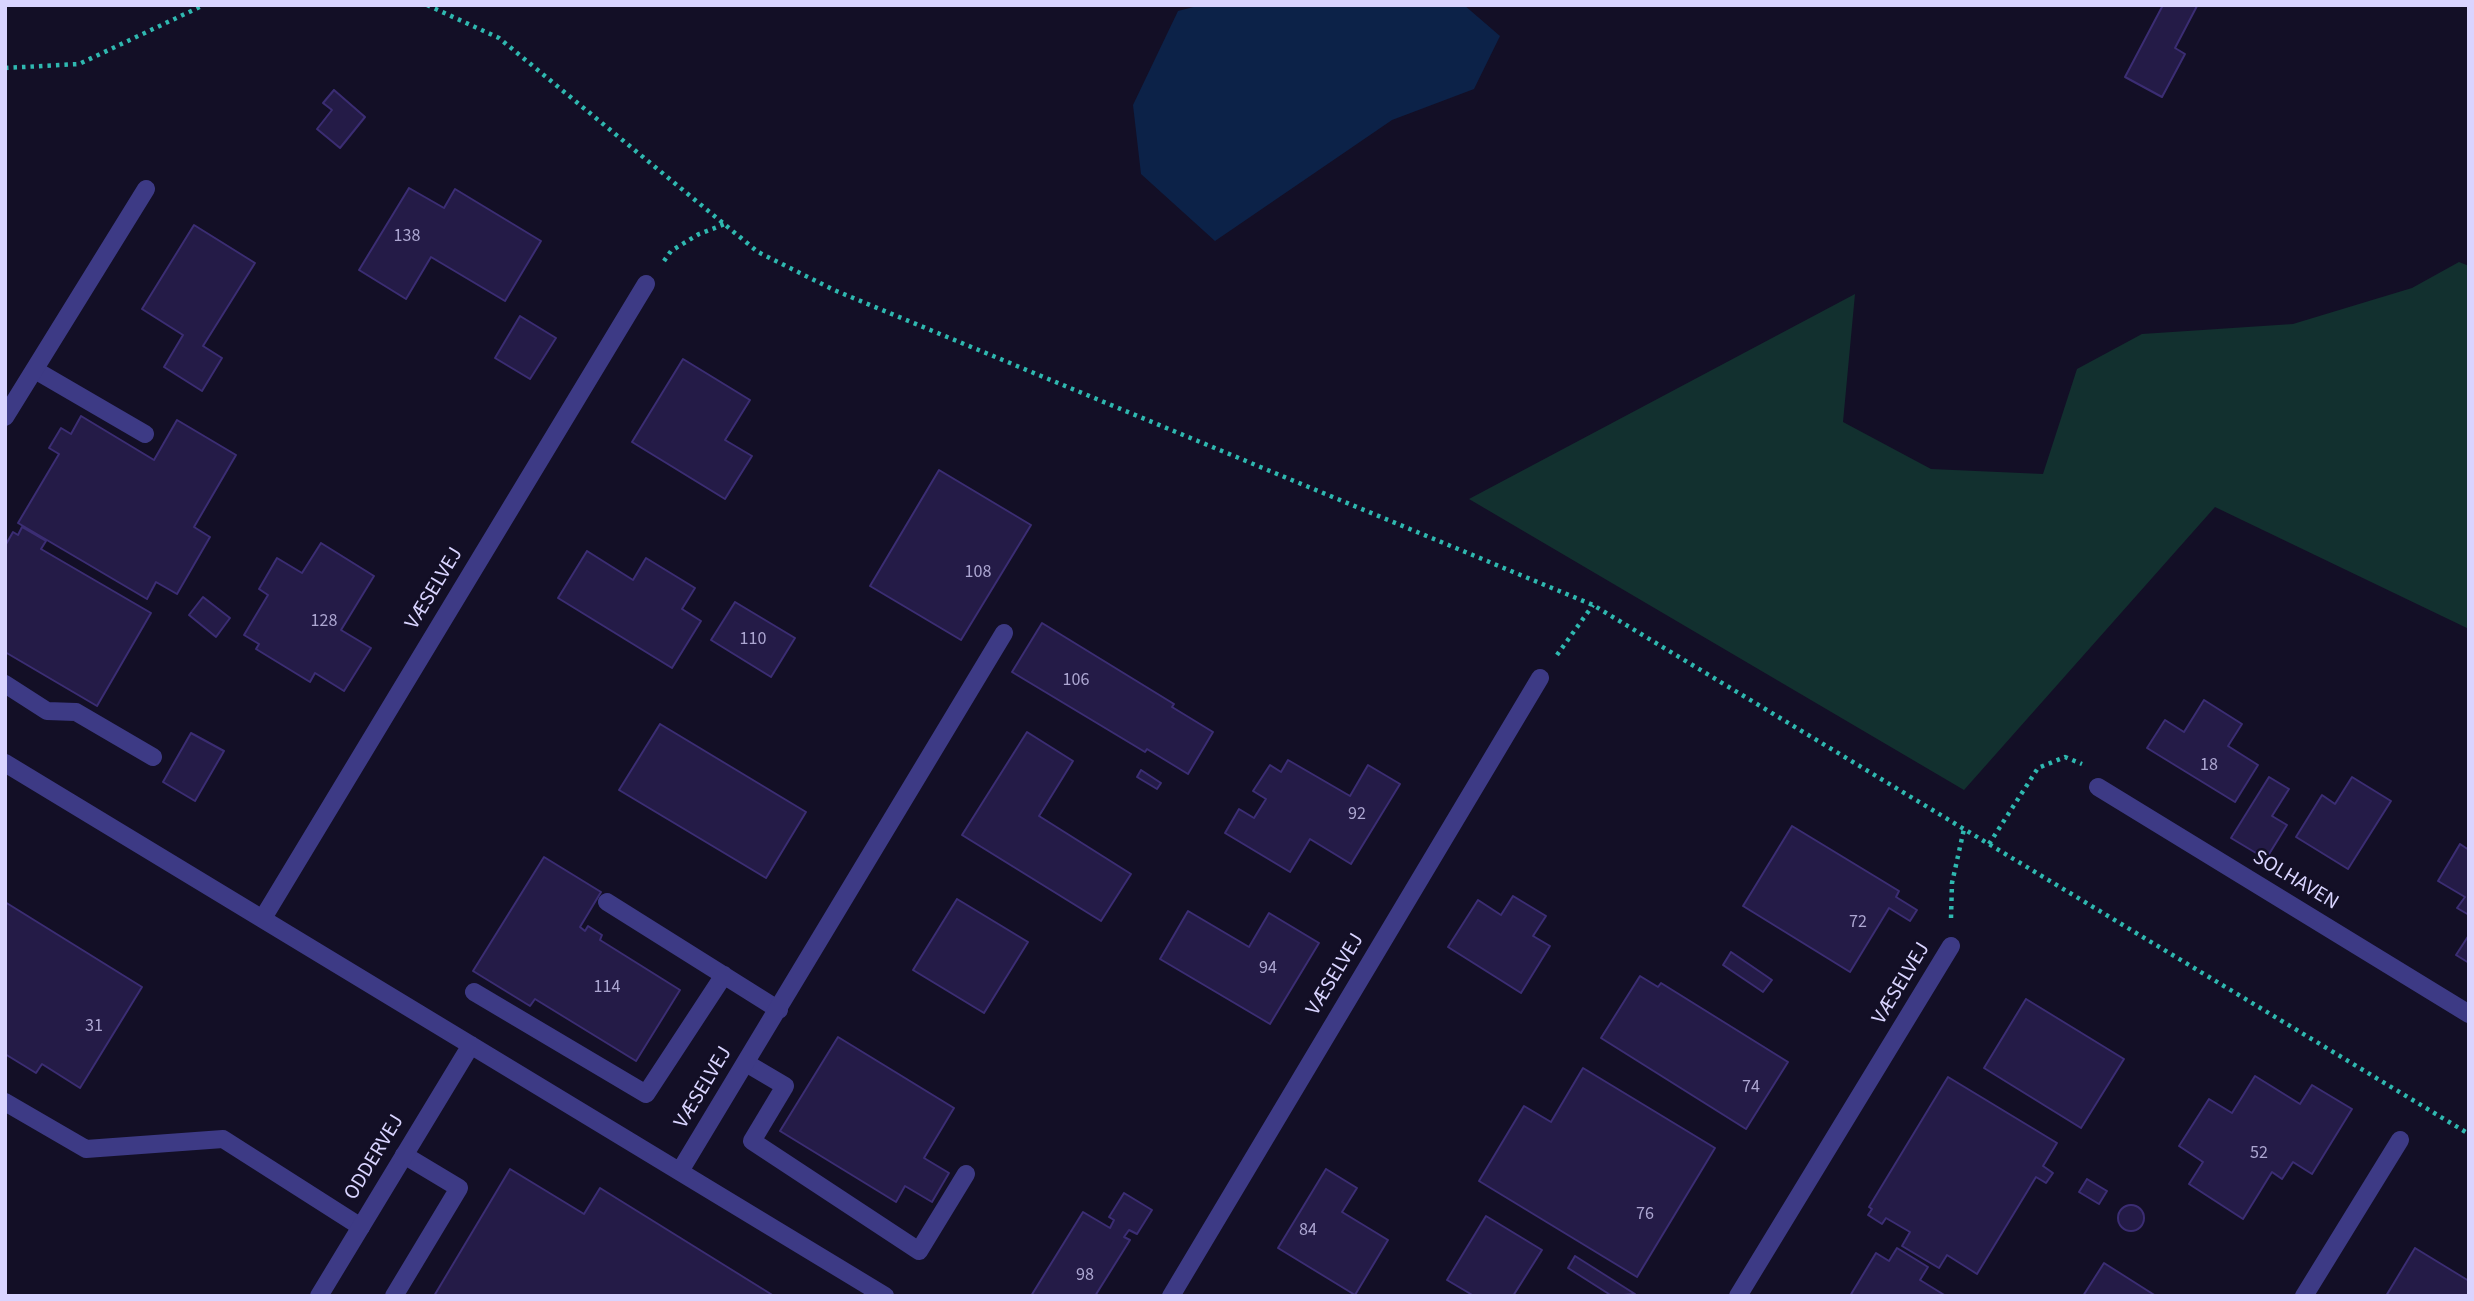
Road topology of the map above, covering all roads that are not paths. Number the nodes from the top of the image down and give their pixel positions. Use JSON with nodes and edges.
{"nodes":[{"id":1,"x":146,"y":189,"type":"dead end"},
{"id":2,"x":646,"y":284,"type":"road end"},
{"id":3,"x":35,"y":370,"type":"junction"},
{"id":4,"x":5,"y":417,"type":"edge"},
{"id":5,"x":145,"y":434,"type":"dead end"},
{"id":6,"x":1004,"y":634,"type":"dead end"},
{"id":7,"x":1540,"y":678,"type":"road end"},
{"id":8,"x":5,"y":684,"type":"edge"},
{"id":9,"x":153,"y":757,"type":"dead end"},
{"id":10,"x":5,"y":762,"type":"edge"},
{"id":11,"x":2098,"y":787,"type":"road end"},
{"id":12,"x":607,"y":902,"type":"dead end"},
{"id":13,"x":263,"y":918,"type":"junction"},
{"id":14,"x":1951,"y":946,"type":"road end"},
{"id":15,"x":724,"y":975,"type":"junction"},
{"id":16,"x":474,"y":992,"type":"dead end"},
{"id":17,"x":779,"y":1010,"type":"junction"},
{"id":18,"x":2469,"y":1014,"type":"edge"},
{"id":19,"x":471,"y":1045,"type":"junction"},
{"id":20,"x":746,"y":1063,"type":"junction"},
{"id":21,"x":5,"y":1102,"type":"edge"},
{"id":22,"x":2400,"y":1140,"type":"dead end"},
{"id":23,"x":404,"y":1155,"type":"junction"},
{"id":24,"x":680,"y":1171,"type":"junction"},
{"id":25,"x":966,"y":1174,"type":"dead end"},
{"id":26,"x":361,"y":1227,"type":"junction"},
{"id":27,"x":319,"y":1296,"type":"edge"},
{"id":28,"x":394,"y":1296,"type":"edge"},
{"id":29,"x":885,"y":1296,"type":"edge"},
{"id":30,"x":1171,"y":1296,"type":"edge"},
{"id":31,"x":1738,"y":1296,"type":"edge"},
{"id":32,"x":2304,"y":1296,"type":"edge"}],
"edges":[{"from":1,"to":3,"type":"street"},
{"from":2,"to":13,"type":"street","name":"VÆSELVEJ"},
{"from":3,"to":4,"type":"street"},
{"from":3,"to":5,"type":"street"},
{"from":6,"to":17,"type":"street","name":"VÆSELVEJ"},
{"from":7,"to":30,"type":"street","name":"VÆSELVEJ"},
{"from":8,"to":9,"type":"street"},
{"from":10,"to":13,"type":"street"},
{"from":11,"to":18,"type":"street","name":"SOLHAVEN"},
{"from":12,"to":15,"type":"street"},
{"from":13,"to":19,"type":"street"},
{"from":14,"to":31,"type":"street","name":"VÆSELVEJ"},
{"from":15,"to":16,"type":"street"},
{"from":15,"to":17,"type":"street"},
{"from":17,"to":20,"type":"street","name":"VÆSELVEJ"},
{"from":19,"to":23,"type":"street","name":"ODDERVEJ"},
{"from":19,"to":24,"type":"street"},
{"from":20,"to":24,"type":"street","name":"VÆSELVEJ"},
{"from":20,"to":25,"type":"street"},
{"from":21,"to":26,"type":"street"},
{"from":22,"to":32,"type":"street"},
{"from":23,"to":26,"type":"street","name":"ODDERVEJ"},
{"from":23,"to":28,"type":"street"},
{"from":24,"to":29,"type":"street"},
{"from":26,"to":27,"type":"street","name":"ODDERVEJ"}]}
